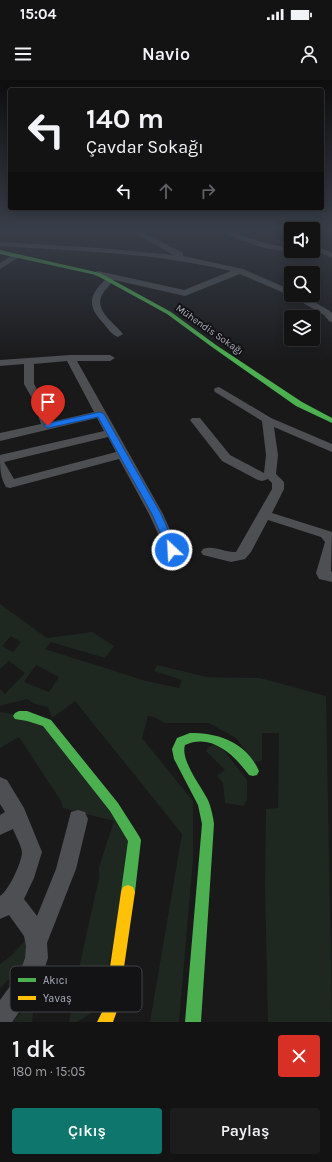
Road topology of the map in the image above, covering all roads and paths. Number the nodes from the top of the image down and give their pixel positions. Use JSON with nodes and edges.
{"nodes":[{"id":1,"x":98,"y":274,"type":"joint"},
{"id":2,"x":233,"y":274,"type":"edge"},
{"id":3,"x":247,"y":274,"type":"edge"},
{"id":4,"x":110,"y":280,"type":"junction"},
{"id":5,"x":284,"y":290,"type":"edge"},
{"id":6,"x":307,"y":302,"type":"edge"},
{"id":7,"x":332,"y":319,"type":"edge"},
{"id":8,"x":118,"y":334,"type":"dead end"},
{"id":9,"x":70,"y":358,"type":"junction"},
{"id":10,"x":110,"y":358,"type":"dead end"},
{"id":11,"x":29,"y":361,"type":"junction"},
{"id":12,"x":0,"y":363,"type":"edge"},
{"id":13,"x":219,"y":390,"type":"dead end"},
{"id":14,"x":100,"y":414,"type":"junction"},
{"id":15,"x":196,"y":420,"type":"dead end"},
{"id":16,"x":267,"y":420,"type":"junction"},
{"id":17,"x":332,"y":420,"type":"edge"},
{"id":18,"x":48,"y":426,"type":"junction"},
{"id":19,"x":111,"y":433,"type":"junction"},
{"id":20,"x":0,"y":437,"type":"edge"},
{"id":21,"x":332,"y":448,"type":"edge"},
{"id":22,"x":123,"y":454,"type":"junction"},
{"id":23,"x":0,"y":460,"type":"edge"},
{"id":24,"x":0,"y":464,"type":"edge"},
{"id":25,"x":270,"y":475,"type":"junction"},
{"id":26,"x":265,"y":514,"type":"junction"},
{"id":27,"x":172,"y":550,"type":"dead end"},
{"id":28,"x":208,"y":552,"type":"dead end"},
{"id":29,"x":332,"y":577,"type":"edge"},
{"id":30,"x":19,"y":716,"type":"dead end"},
{"id":31,"x":253,"y":771,"type":"dead end"},
{"id":32,"x":0,"y":786,"type":"edge"},
{"id":33,"x":17,"y":815,"type":"junction"},
{"id":34,"x":78,"y":819,"type":"dead end"},
{"id":35,"x":0,"y":826,"type":"edge"},
{"id":36,"x":5,"y":904,"type":"edge"},
{"id":37,"x":37,"y":942,"type":"junction"},
{"id":38,"x":34,"y":966,"type":"edge"},
{"id":39,"x":117,"y":966,"type":"edge"},
{"id":40,"x":10,"y":1004,"type":"edge"},
{"id":41,"x":109,"y":1012,"type":"edge"},
{"id":42,"x":0,"y":1017,"type":"edge"},
{"id":43,"x":105,"y":1022,"type":"edge"},
{"id":44,"x":193,"y":1022,"type":"edge"}],
"edges":[{"from":1,"to":2,"type":"street"},
{"from":1,"to":4,"type":"street","name":"Mühendis Sokağı"},
{"from":3,"to":5,"type":"street"},
{"from":4,"to":8,"type":"street"},
{"from":4,"to":17,"type":"street","name":"Mühendis Sokağı"},
{"from":6,"to":7,"type":"street"},
{"from":9,"to":10,"type":"street"},
{"from":9,"to":11,"type":"street"},
{"from":9,"to":14,"type":"street"},
{"from":11,"to":12,"type":"street"},
{"from":11,"to":18,"type":"street"},
{"from":13,"to":16,"type":"street"},
{"from":14,"to":18,"type":"street"},
{"from":14,"to":19,"type":"street"},
{"from":15,"to":25,"type":"street"},
{"from":16,"to":21,"type":"street"},
{"from":16,"to":25,"type":"street"},
{"from":18,"to":20,"type":"street"},
{"from":19,"to":22,"type":"street"},
{"from":19,"to":23,"type":"street"},
{"from":22,"to":24,"type":"street"},
{"from":22,"to":27,"type":"street"},
{"from":25,"to":26,"type":"street"},
{"from":26,"to":28,"type":"street"},
{"from":26,"to":29,"type":"street"},
{"from":30,"to":39,"type":"street"},
{"from":31,"to":44,"type":"street"},
{"from":32,"to":33,"type":"street"},
{"from":33,"to":35,"type":"street"},
{"from":33,"to":36,"type":"street"},
{"from":34,"to":37,"type":"street"},
{"from":36,"to":37,"type":"street"},
{"from":37,"to":38,"type":"street"},
{"from":40,"to":42,"type":"street"},
{"from":41,"to":43,"type":"street"}]}
